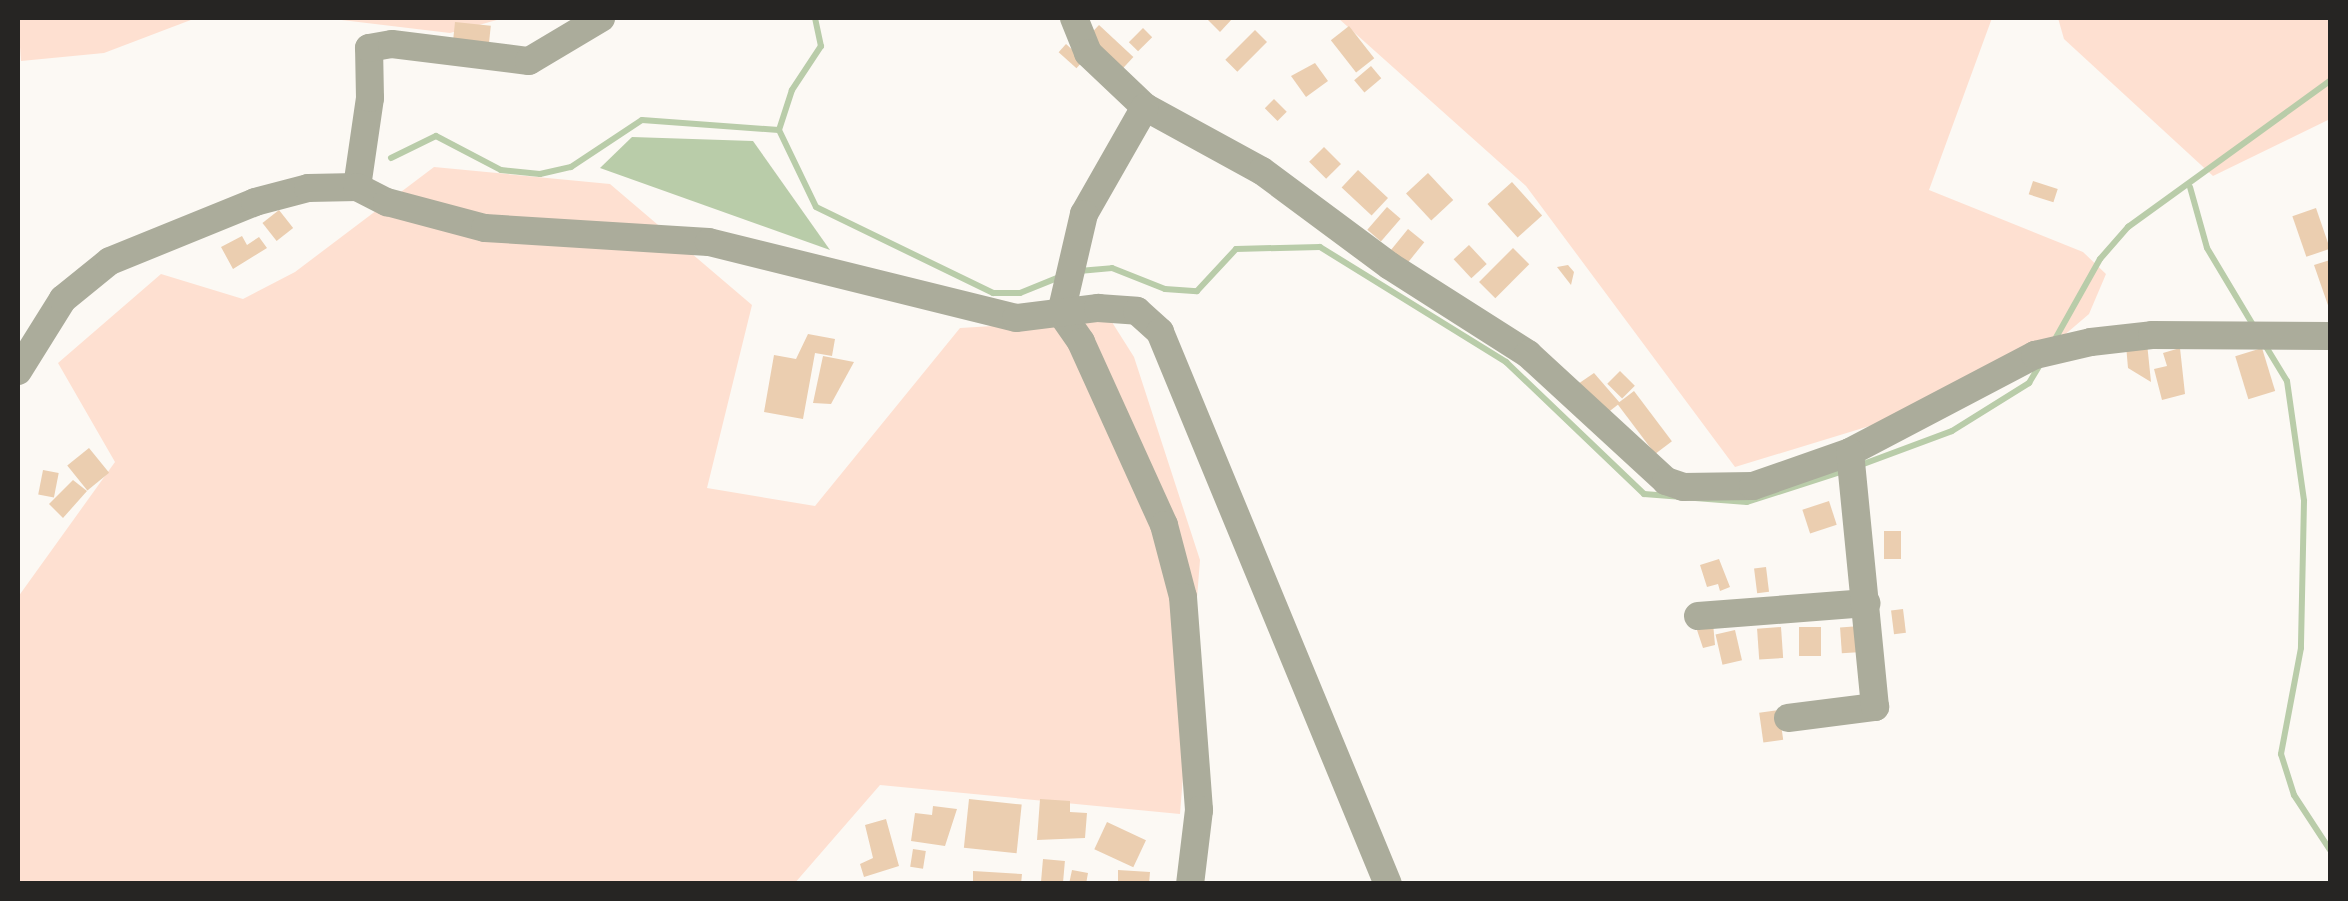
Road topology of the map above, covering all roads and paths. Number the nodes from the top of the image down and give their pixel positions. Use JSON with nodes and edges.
{"nodes":[{"id":1,"x":600,"y":18,"type":"edge"},
{"id":2,"x":1074,"y":18,"type":"edge"},
{"id":3,"x":1145,"y":107,"type":"junction"},
{"id":4,"x":356,"y":187,"type":"junction"},
{"id":5,"x":1061,"y":312,"type":"junction"},
{"id":6,"x":2330,"y":336,"type":"edge"},
{"id":7,"x":18,"y":371,"type":"edge"},
{"id":8,"x":1853,"y":466,"type":"junction"},
{"id":9,"x":1866,"y":603,"type":"junction"},
{"id":10,"x":1698,"y":616,"type":"dead end"},
{"id":11,"x":1788,"y":718,"type":"dead end"},
{"id":12,"x":1190,"y":884,"type":"edge"},
{"id":13,"x":1388,"y":884,"type":"edge"}],
"edges":[{"from":1,"to":4,"type":"street"},
{"from":2,"to":3,"type":"street"},
{"from":3,"to":5,"type":"street"},
{"from":3,"to":8,"type":"street"},
{"from":4,"to":5,"type":"street"},
{"from":4,"to":7,"type":"street"},
{"from":5,"to":12,"type":"street"},
{"from":5,"to":13,"type":"street"},
{"from":6,"to":8,"type":"street"},
{"from":8,"to":9,"type":"street"},
{"from":9,"to":10,"type":"street"},
{"from":9,"to":11,"type":"street"}]}
